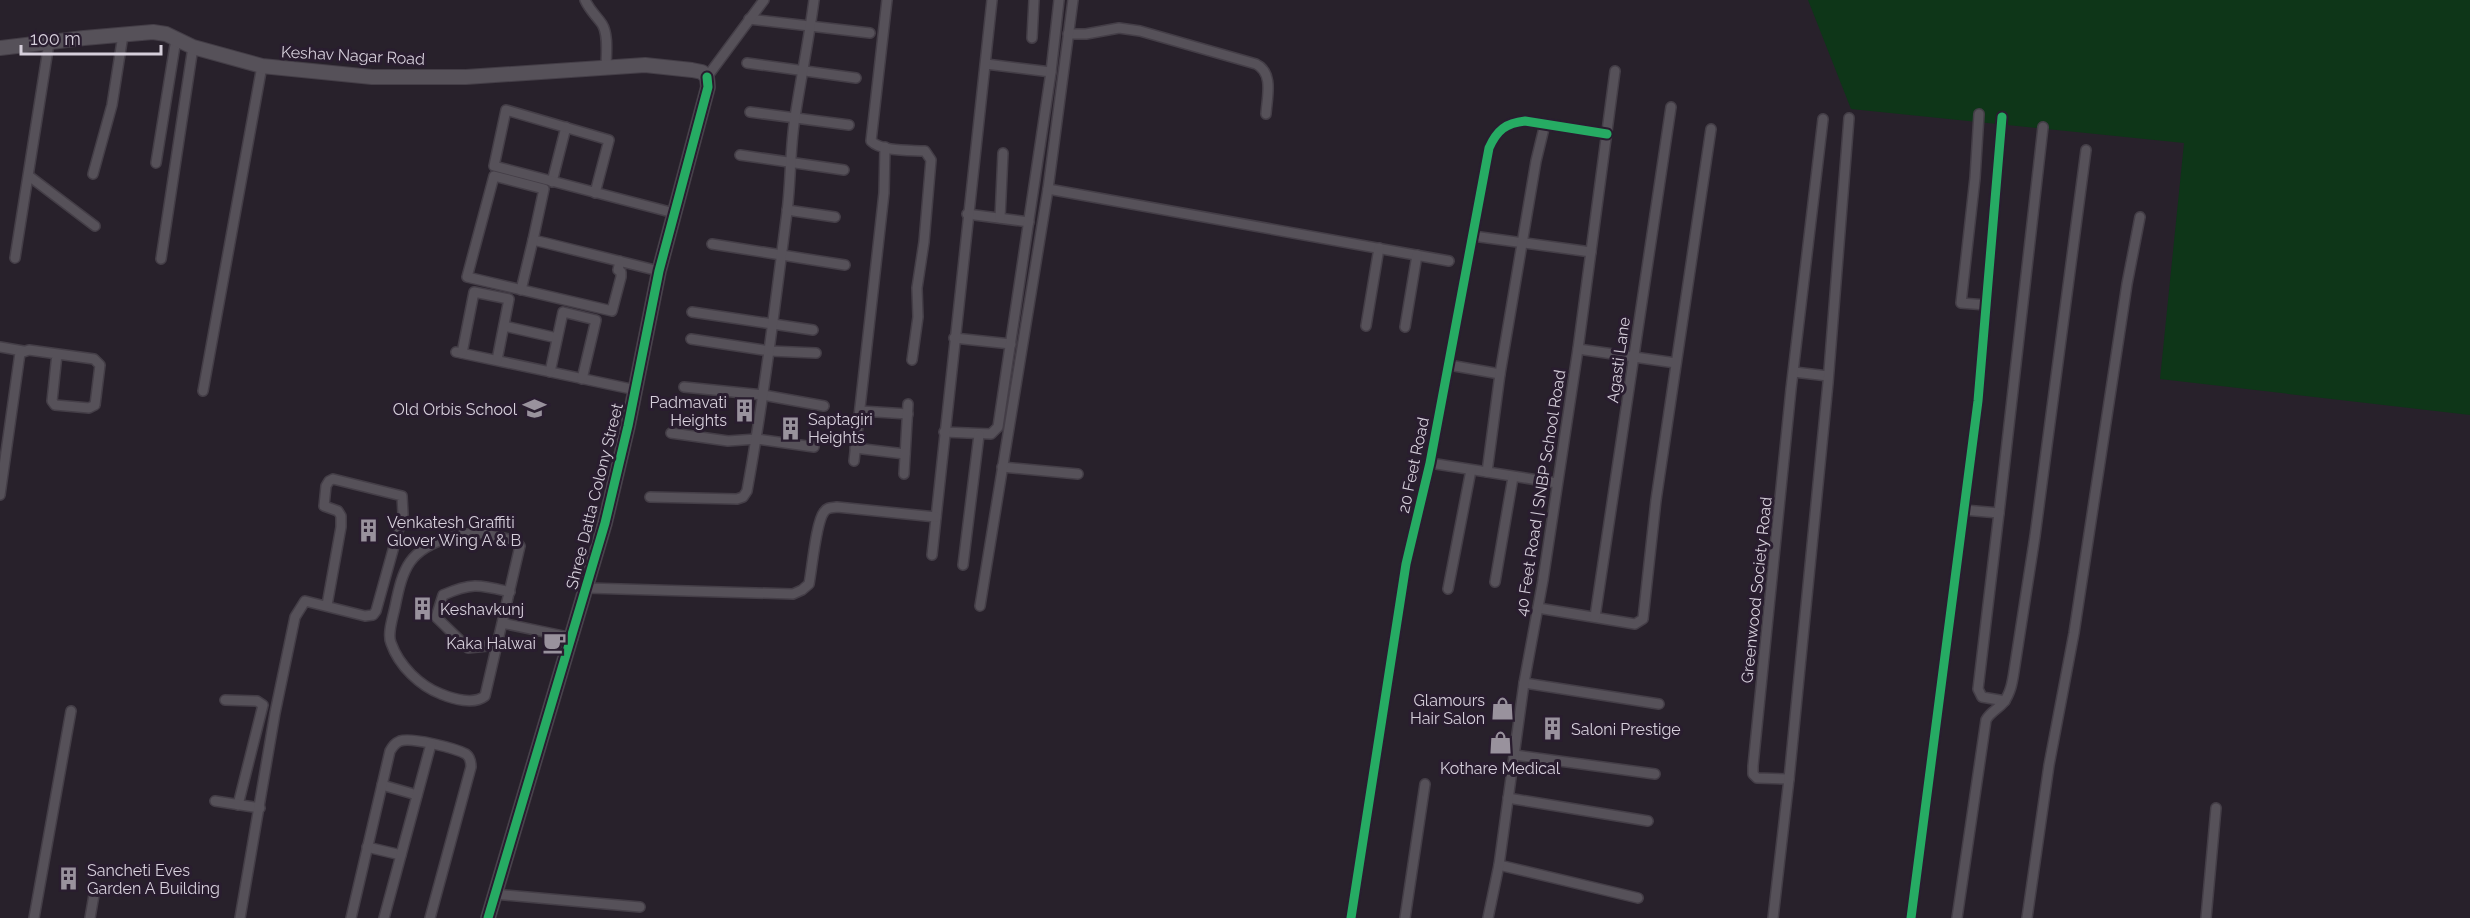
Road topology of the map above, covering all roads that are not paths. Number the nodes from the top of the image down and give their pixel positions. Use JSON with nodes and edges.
{"nodes":[{"id":1,"x":585,"y":0,"type":"edge"},
{"id":2,"x":764,"y":0,"type":"edge"},
{"id":3,"x":814,"y":0,"type":"edge"},
{"id":4,"x":887,"y":0,"type":"edge"},
{"id":5,"x":992,"y":0,"type":"edge"},
{"id":6,"x":1034,"y":0,"type":"edge"},
{"id":7,"x":1059,"y":0,"type":"edge"},
{"id":8,"x":1073,"y":0,"type":"edge"},
{"id":9,"x":749,"y":19,"type":"junction"},
{"id":10,"x":811,"y":27,"type":"junction"},
{"id":11,"x":870,"y":33,"type":"dead end"},
{"id":12,"x":1068,"y":34,"type":"junction"},
{"id":13,"x":123,"y":35,"type":"junction"},
{"id":14,"x":1032,"y":38,"type":"dead end"},
{"id":15,"x":176,"y":39,"type":"junction"},
{"id":16,"x":49,"y":43,"type":"junction"},
{"id":17,"x":193,"y":47,"type":"junction"},
{"id":18,"x":0,"y":48,"type":"edge"},
{"id":19,"x":747,"y":63,"type":"dead end"},
{"id":20,"x":986,"y":64,"type":"junction"},
{"id":21,"x":261,"y":66,"type":"junction"},
{"id":22,"x":606,"y":69,"type":"junction"},
{"id":23,"x":805,"y":70,"type":"junction"},
{"id":24,"x":1616,"y":71,"type":"dead end"},
{"id":25,"x":1051,"y":72,"type":"junction"},
{"id":26,"x":707,"y":77,"type":"junction"},
{"id":27,"x":856,"y":78,"type":"dead end"},
{"id":28,"x":1671,"y":107,"type":"dead end"},
{"id":29,"x":750,"y":112,"type":"dead end"},
{"id":30,"x":1266,"y":114,"type":"dead end"},
{"id":31,"x":1979,"y":114,"type":"dead end"},
{"id":32,"x":795,"y":117,"type":"junction"},
{"id":33,"x":2002,"y":117,"type":"dead end"},
{"id":34,"x":1849,"y":118,"type":"dead end"},
{"id":35,"x":1823,"y":119,"type":"dead end"},
{"id":36,"x":1545,"y":124,"type":"junction"},
{"id":37,"x":849,"y":125,"type":"dead end"},
{"id":38,"x":566,"y":127,"type":"junction"},
{"id":39,"x":2043,"y":127,"type":"dead end"},
{"id":40,"x":1712,"y":129,"type":"dead end"},
{"id":41,"x":1607,"y":134,"type":"junction"},
{"id":42,"x":885,"y":147,"type":"junction"},
{"id":43,"x":2086,"y":150,"type":"dead end"},
{"id":44,"x":1003,"y":153,"type":"dead end"},
{"id":45,"x":740,"y":156,"type":"dead end"},
{"id":46,"x":156,"y":163,"type":"dead end"},
{"id":47,"x":792,"y":163,"type":"junction"},
{"id":48,"x":844,"y":170,"type":"dead end"},
{"id":49,"x":93,"y":174,"type":"dead end"},
{"id":50,"x":30,"y":176,"type":"junction"},
{"id":51,"x":552,"y":182,"type":"junction"},
{"id":52,"x":1048,"y":189,"type":"junction"},
{"id":53,"x":596,"y":193,"type":"junction"},
{"id":54,"x":787,"y":210,"type":"junction"},
{"id":55,"x":674,"y":213,"type":"junction"},
{"id":56,"x":968,"y":214,"type":"junction"},
{"id":57,"x":835,"y":217,"type":"dead end"},
{"id":58,"x":1000,"y":218,"type":"junction"},
{"id":59,"x":2140,"y":218,"type":"dead end"},
{"id":60,"x":1029,"y":222,"type":"junction"},
{"id":61,"x":95,"y":226,"type":"dead end"},
{"id":62,"x":1473,"y":236,"type":"junction"},
{"id":63,"x":533,"y":240,"type":"junction"},
{"id":64,"x":1522,"y":243,"type":"junction"},
{"id":65,"x":712,"y":244,"type":"dead end"},
{"id":66,"x":1379,"y":248,"type":"junction"},
{"id":67,"x":1591,"y":252,"type":"junction"},
{"id":68,"x":781,"y":255,"type":"junction"},
{"id":69,"x":1418,"y":255,"type":"junction"},
{"id":70,"x":15,"y":258,"type":"dead end"},
{"id":71,"x":161,"y":259,"type":"dead end"},
{"id":72,"x":620,"y":261,"type":"junction"},
{"id":73,"x":1449,"y":261,"type":"dead end"},
{"id":74,"x":845,"y":265,"type":"dead end"},
{"id":75,"x":659,"y":271,"type":"junction"},
{"id":76,"x":521,"y":290,"type":"junction"},
{"id":77,"x":1986,"y":305,"type":"junction"},
{"id":78,"x":692,"y":312,"type":"dead end"},
{"id":79,"x":504,"y":326,"type":"junction"},
{"id":80,"x":771,"y":326,"type":"junction"},
{"id":81,"x":1366,"y":326,"type":"dead end"},
{"id":82,"x":1405,"y":327,"type":"dead end"},
{"id":83,"x":813,"y":330,"type":"dead end"},
{"id":84,"x":557,"y":338,"type":"junction"},
{"id":85,"x":954,"y":338,"type":"junction"},
{"id":86,"x":691,"y":339,"type":"dead end"},
{"id":87,"x":1011,"y":344,"type":"junction"},
{"id":88,"x":0,"y":347,"type":"edge"},
{"id":89,"x":1578,"y":349,"type":"junction"},
{"id":90,"x":23,"y":351,"type":"junction"},
{"id":91,"x":770,"y":351,"type":"junction"},
{"id":92,"x":816,"y":353,"type":"dead end"},
{"id":93,"x":57,"y":354,"type":"junction"},
{"id":94,"x":1634,"y":358,"type":"junction"},
{"id":95,"x":497,"y":360,"type":"junction"},
{"id":96,"x":912,"y":360,"type":"dead end"},
{"id":97,"x":1676,"y":363,"type":"junction"},
{"id":98,"x":1449,"y":365,"type":"junction"},
{"id":99,"x":550,"y":372,"type":"junction"},
{"id":100,"x":1794,"y":372,"type":"junction"},
{"id":101,"x":1500,"y":375,"type":"junction"},
{"id":102,"x":1828,"y":376,"type":"junction"},
{"id":103,"x":582,"y":379,"type":"junction"},
{"id":104,"x":684,"y":387,"type":"dead end"},
{"id":105,"x":636,"y":390,"type":"junction"},
{"id":106,"x":203,"y":391,"type":"dead end"},
{"id":107,"x":763,"y":395,"type":"junction"},
{"id":108,"x":908,"y":404,"type":"dead end"},
{"id":109,"x":824,"y":406,"type":"dead end"},
{"id":110,"x":861,"y":411,"type":"junction"},
{"id":111,"x":908,"y":414,"type":"junction"},
{"id":112,"x":944,"y":432,"type":"junction"},
{"id":113,"x":671,"y":433,"type":"dead end"},
{"id":114,"x":979,"y":435,"type":"junction"},
{"id":115,"x":757,"y":439,"type":"junction"},
{"id":116,"x":814,"y":447,"type":"dead end"},
{"id":117,"x":855,"y":448,"type":"junction"},
{"id":118,"x":3,"y":452,"type":"edge"},
{"id":119,"x":905,"y":454,"type":"junction"},
{"id":120,"x":854,"y":461,"type":"dead end"},
{"id":121,"x":1430,"y":463,"type":"junction"},
{"id":122,"x":1002,"y":467,"type":"junction"},
{"id":123,"x":1471,"y":470,"type":"junction"},
{"id":124,"x":1487,"y":472,"type":"junction"},
{"id":125,"x":904,"y":474,"type":"dead end"},
{"id":126,"x":1078,"y":474,"type":"dead end"},
{"id":127,"x":1513,"y":477,"type":"junction"},
{"id":128,"x":1557,"y":483,"type":"junction"},
{"id":129,"x":0,"y":495,"type":"edge"},
{"id":130,"x":650,"y":497,"type":"dead end"},
{"id":131,"x":1964,"y":510,"type":"junction"},
{"id":132,"x":1999,"y":513,"type":"junction"},
{"id":133,"x":936,"y":517,"type":"junction"},
{"id":134,"x":932,"y":555,"type":"dead end"},
{"id":135,"x":963,"y":565,"type":"dead end"},
{"id":136,"x":1495,"y":582,"type":"dead end"},
{"id":137,"x":587,"y":588,"type":"junction"},
{"id":138,"x":1448,"y":589,"type":"dead end"},
{"id":139,"x":510,"y":592,"type":"junction"},
{"id":140,"x":327,"y":605,"type":"junction"},
{"id":141,"x":980,"y":606,"type":"dead end"},
{"id":142,"x":1538,"y":608,"type":"junction"},
{"id":143,"x":1595,"y":617,"type":"junction"},
{"id":144,"x":502,"y":623,"type":"junction"},
{"id":145,"x":573,"y":638,"type":"junction"},
{"id":146,"x":497,"y":645,"type":"junction"},
{"id":147,"x":1524,"y":683,"type":"junction"},
{"id":148,"x":225,"y":700,"type":"dead end"},
{"id":149,"x":2005,"y":701,"type":"junction"},
{"id":150,"x":1659,"y":704,"type":"dead end"},
{"id":151,"x":71,"y":711,"type":"dead end"},
{"id":152,"x":430,"y":744,"type":"junction"},
{"id":153,"x":1515,"y":755,"type":"junction"},
{"id":154,"x":1654,"y":774,"type":"dead end"},
{"id":155,"x":1789,"y":779,"type":"junction"},
{"id":156,"x":1425,"y":784,"type":"dead end"},
{"id":157,"x":382,"y":785,"type":"junction"},
{"id":158,"x":417,"y":795,"type":"junction"},
{"id":159,"x":1508,"y":798,"type":"junction"},
{"id":160,"x":215,"y":801,"type":"dead end"},
{"id":161,"x":238,"y":805,"type":"junction"},
{"id":162,"x":260,"y":808,"type":"junction"},
{"id":163,"x":2216,"y":808,"type":"dead end"},
{"id":164,"x":1647,"y":821,"type":"dead end"},
{"id":165,"x":368,"y":846,"type":"junction"},
{"id":166,"x":401,"y":855,"type":"junction"},
{"id":167,"x":1499,"y":865,"type":"junction"},
{"id":168,"x":95,"y":889,"type":"dead end"},
{"id":169,"x":494,"y":894,"type":"junction"},
{"id":170,"x":1638,"y":898,"type":"dead end"},
{"id":171,"x":640,"y":907,"type":"dead end"},
{"id":172,"x":34,"y":918,"type":"edge"},
{"id":173,"x":90,"y":918,"type":"edge"},
{"id":174,"x":240,"y":918,"type":"edge"},
{"id":175,"x":351,"y":918,"type":"edge"},
{"id":176,"x":384,"y":918,"type":"edge"},
{"id":177,"x":430,"y":918,"type":"edge"},
{"id":178,"x":488,"y":918,"type":"edge"},
{"id":179,"x":1351,"y":918,"type":"edge"},
{"id":180,"x":1405,"y":918,"type":"edge"},
{"id":181,"x":1488,"y":918,"type":"edge"},
{"id":182,"x":1773,"y":918,"type":"edge"},
{"id":183,"x":1911,"y":918,"type":"edge"},
{"id":184,"x":1957,"y":918,"type":"edge"},
{"id":185,"x":2026,"y":918,"type":"edge"},
{"id":186,"x":2206,"y":918,"type":"edge"}],
"edges":[{"from":1,"to":22,"type":"street"},
{"from":2,"to":9,"type":"street"},
{"from":3,"to":10,"type":"street"},
{"from":4,"to":42,"type":"street"},
{"from":5,"to":20,"type":"street"},
{"from":6,"to":14,"type":"street"},
{"from":7,"to":25,"type":"street"},
{"from":8,"to":12,"type":"street"},
{"from":9,"to":10,"type":"street"},
{"from":9,"to":26,"type":"street"},
{"from":10,"to":11,"type":"street"},
{"from":10,"to":23,"type":"street"},
{"from":12,"to":30,"type":"street"},
{"from":12,"to":52,"type":"street"},
{"from":13,"to":15,"type":"street","name":"Keshav Nagar Road"},
{"from":13,"to":16,"type":"street","name":"Keshav Nagar Road"},
{"from":13,"to":49,"type":"street"},
{"from":15,"to":17,"type":"street","name":"Keshav Nagar Road"},
{"from":15,"to":46,"type":"street"},
{"from":16,"to":18,"type":"street","name":"Keshav Nagar Road"},
{"from":16,"to":50,"type":"street"},
{"from":17,"to":21,"type":"street","name":"Keshav Nagar Road"},
{"from":17,"to":71,"type":"street"},
{"from":19,"to":23,"type":"street"},
{"from":20,"to":25,"type":"street"},
{"from":20,"to":56,"type":"street"},
{"from":21,"to":22,"type":"street","name":"Keshav Nagar Road"},
{"from":21,"to":106,"type":"street"},
{"from":22,"to":26,"type":"street","name":"Keshav Nagar Road"},
{"from":23,"to":27,"type":"street"},
{"from":23,"to":32,"type":"street"},
{"from":24,"to":41,"type":"street","name":"40 Feet Road | SNBP School Road"},
{"from":25,"to":60,"type":"street"},
{"from":26,"to":55,"type":"street","name":"Shree Datta Colony Street"},
{"from":28,"to":94,"type":"street","name":"Agasti Lane"},
{"from":29,"to":32,"type":"street"},
{"from":31,"to":77,"type":"street"},
{"from":32,"to":37,"type":"street"},
{"from":32,"to":47,"type":"street"},
{"from":33,"to":77,"type":"street"},
{"from":34,"to":102,"type":"street"},
{"from":35,"to":100,"type":"street","name":"Greenwood Society Road"},
{"from":36,"to":41,"type":"street","name":"20 Feet Road"},
{"from":36,"to":62,"type":"street","name":"20 Feet Road"},
{"from":36,"to":64,"type":"street"},
{"from":38,"to":51,"type":"street"},
{"from":38,"to":51,"type":"street"},
{"from":38,"to":53,"type":"street"},
{"from":39,"to":132,"type":"street"},
{"from":40,"to":97,"type":"street"},
{"from":41,"to":67,"type":"street","name":"40 Feet Road | SNBP School Road"},
{"from":42,"to":96,"type":"street"},
{"from":42,"to":110,"type":"street"},
{"from":43,"to":149,"type":"street"},
{"from":44,"to":58,"type":"street"},
{"from":45,"to":47,"type":"street"},
{"from":47,"to":48,"type":"street"},
{"from":47,"to":54,"type":"street"},
{"from":50,"to":61,"type":"street"},
{"from":50,"to":70,"type":"street"},
{"from":51,"to":53,"type":"street"},
{"from":52,"to":66,"type":"street"},
{"from":52,"to":122,"type":"street"},
{"from":53,"to":55,"type":"street"},
{"from":54,"to":57,"type":"street"},
{"from":54,"to":68,"type":"street"},
{"from":55,"to":75,"type":"street","name":"Shree Datta Colony Street"},
{"from":56,"to":58,"type":"street"},
{"from":56,"to":85,"type":"street"},
{"from":58,"to":60,"type":"street"},
{"from":59,"to":185,"type":"street"},
{"from":60,"to":87,"type":"street"},
{"from":62,"to":64,"type":"street"},
{"from":62,"to":98,"type":"street","name":"20 Feet Road"},
{"from":63,"to":72,"type":"street"},
{"from":63,"to":76,"type":"street"},
{"from":63,"to":76,"type":"street"},
{"from":64,"to":67,"type":"street"},
{"from":64,"to":101,"type":"street"},
{"from":65,"to":68,"type":"street"},
{"from":66,"to":69,"type":"street"},
{"from":66,"to":81,"type":"street"},
{"from":67,"to":89,"type":"street","name":"40 Feet Road | SNBP School Road"},
{"from":68,"to":74,"type":"street"},
{"from":68,"to":80,"type":"street"},
{"from":69,"to":73,"type":"street"},
{"from":69,"to":82,"type":"street"},
{"from":72,"to":75,"type":"street"},
{"from":72,"to":76,"type":"street"},
{"from":75,"to":105,"type":"street","name":"Shree Datta Colony Street"},
{"from":77,"to":131,"type":"street"},
{"from":78,"to":80,"type":"street"},
{"from":79,"to":84,"type":"street"},
{"from":79,"to":95,"type":"street"},
{"from":79,"to":95,"type":"street"},
{"from":80,"to":83,"type":"street"},
{"from":80,"to":91,"type":"street"},
{"from":84,"to":99,"type":"street"},
{"from":84,"to":103,"type":"street"},
{"from":85,"to":87,"type":"street"},
{"from":85,"to":112,"type":"street"},
{"from":86,"to":91,"type":"street"},
{"from":87,"to":114,"type":"street"},
{"from":88,"to":90,"type":"street"},
{"from":89,"to":94,"type":"street"},
{"from":89,"to":128,"type":"street","name":"40 Feet Road | SNBP School Road"},
{"from":90,"to":93,"type":"street"},
{"from":90,"to":118,"type":"street"},
{"from":91,"to":92,"type":"street"},
{"from":91,"to":107,"type":"street"},
{"from":93,"to":93,"type":"street"},
{"from":94,"to":97,"type":"street"},
{"from":94,"to":143,"type":"street","name":"Agasti Lane"},
{"from":95,"to":99,"type":"street"},
{"from":97,"to":143,"type":"street"},
{"from":98,"to":101,"type":"street"},
{"from":98,"to":121,"type":"street","name":"20 Feet Road"},
{"from":99,"to":103,"type":"street"},
{"from":100,"to":102,"type":"street"},
{"from":100,"to":155,"type":"street","name":"Greenwood Society Road"},
{"from":101,"to":124,"type":"street"},
{"from":102,"to":155,"type":"street"},
{"from":103,"to":105,"type":"street"},
{"from":104,"to":107,"type":"street"},
{"from":105,"to":137,"type":"street","name":"Shree Datta Colony Street"},
{"from":107,"to":109,"type":"street"},
{"from":107,"to":115,"type":"street"},
{"from":108,"to":111,"type":"street"},
{"from":110,"to":111,"type":"street"},
{"from":110,"to":117,"type":"street"},
{"from":111,"to":119,"type":"street"},
{"from":112,"to":114,"type":"street"},
{"from":112,"to":133,"type":"street"},
{"from":113,"to":115,"type":"street"},
{"from":114,"to":135,"type":"street"},
{"from":115,"to":116,"type":"street"},
{"from":115,"to":130,"type":"street"},
{"from":117,"to":119,"type":"street"},
{"from":117,"to":120,"type":"street"},
{"from":118,"to":129,"type":"street"},
{"from":119,"to":125,"type":"street"},
{"from":121,"to":123,"type":"street"},
{"from":121,"to":179,"type":"street","name":"20 Feet Road"},
{"from":122,"to":126,"type":"street"},
{"from":122,"to":141,"type":"street"},
{"from":123,"to":124,"type":"street"},
{"from":123,"to":138,"type":"street"},
{"from":124,"to":127,"type":"street"},
{"from":127,"to":128,"type":"street"},
{"from":127,"to":136,"type":"street"},
{"from":128,"to":142,"type":"street","name":"40 Feet Road | SNBP School Road"},
{"from":131,"to":132,"type":"street"},
{"from":131,"to":183,"type":"street"},
{"from":132,"to":149,"type":"street"},
{"from":133,"to":134,"type":"street"},
{"from":133,"to":137,"type":"street"},
{"from":137,"to":145,"type":"street","name":"Shree Datta Colony Street"},
{"from":139,"to":144,"type":"street"},
{"from":139,"to":146,"type":"street"},
{"from":139,"to":146,"type":"street"},
{"from":140,"to":140,"type":"street"},
{"from":140,"to":162,"type":"street"},
{"from":142,"to":143,"type":"street"},
{"from":142,"to":147,"type":"street","name":"40 Feet Road | SNBP School Road"},
{"from":144,"to":145,"type":"street"},
{"from":144,"to":146,"type":"street"},
{"from":145,"to":169,"type":"street","name":"Shree Datta Colony Street"},
{"from":147,"to":150,"type":"street"},
{"from":147,"to":153,"type":"street","name":"40 Feet Road | SNBP School Road"},
{"from":148,"to":161,"type":"street"},
{"from":149,"to":184,"type":"street"},
{"from":151,"to":172,"type":"street"},
{"from":152,"to":157,"type":"street"},
{"from":152,"to":158,"type":"street"},
{"from":152,"to":177,"type":"street"},
{"from":153,"to":154,"type":"street"},
{"from":153,"to":159,"type":"street","name":"40 Feet Road | SNBP School Road"},
{"from":155,"to":182,"type":"street"},
{"from":156,"to":180,"type":"street"},
{"from":157,"to":158,"type":"street"},
{"from":157,"to":165,"type":"street"},
{"from":158,"to":166,"type":"street"},
{"from":159,"to":164,"type":"street"},
{"from":159,"to":167,"type":"street","name":"40 Feet Road | SNBP School Road"},
{"from":160,"to":161,"type":"street"},
{"from":161,"to":162,"type":"street"},
{"from":162,"to":174,"type":"street"},
{"from":163,"to":186,"type":"street"},
{"from":165,"to":166,"type":"street"},
{"from":165,"to":175,"type":"street"},
{"from":166,"to":176,"type":"street"},
{"from":167,"to":170,"type":"street"},
{"from":167,"to":181,"type":"street","name":"40 Feet Road | SNBP School Road"},
{"from":168,"to":173,"type":"street"},
{"from":169,"to":171,"type":"street"},
{"from":169,"to":178,"type":"street","name":"Shree Datta Colony Street"}]}
